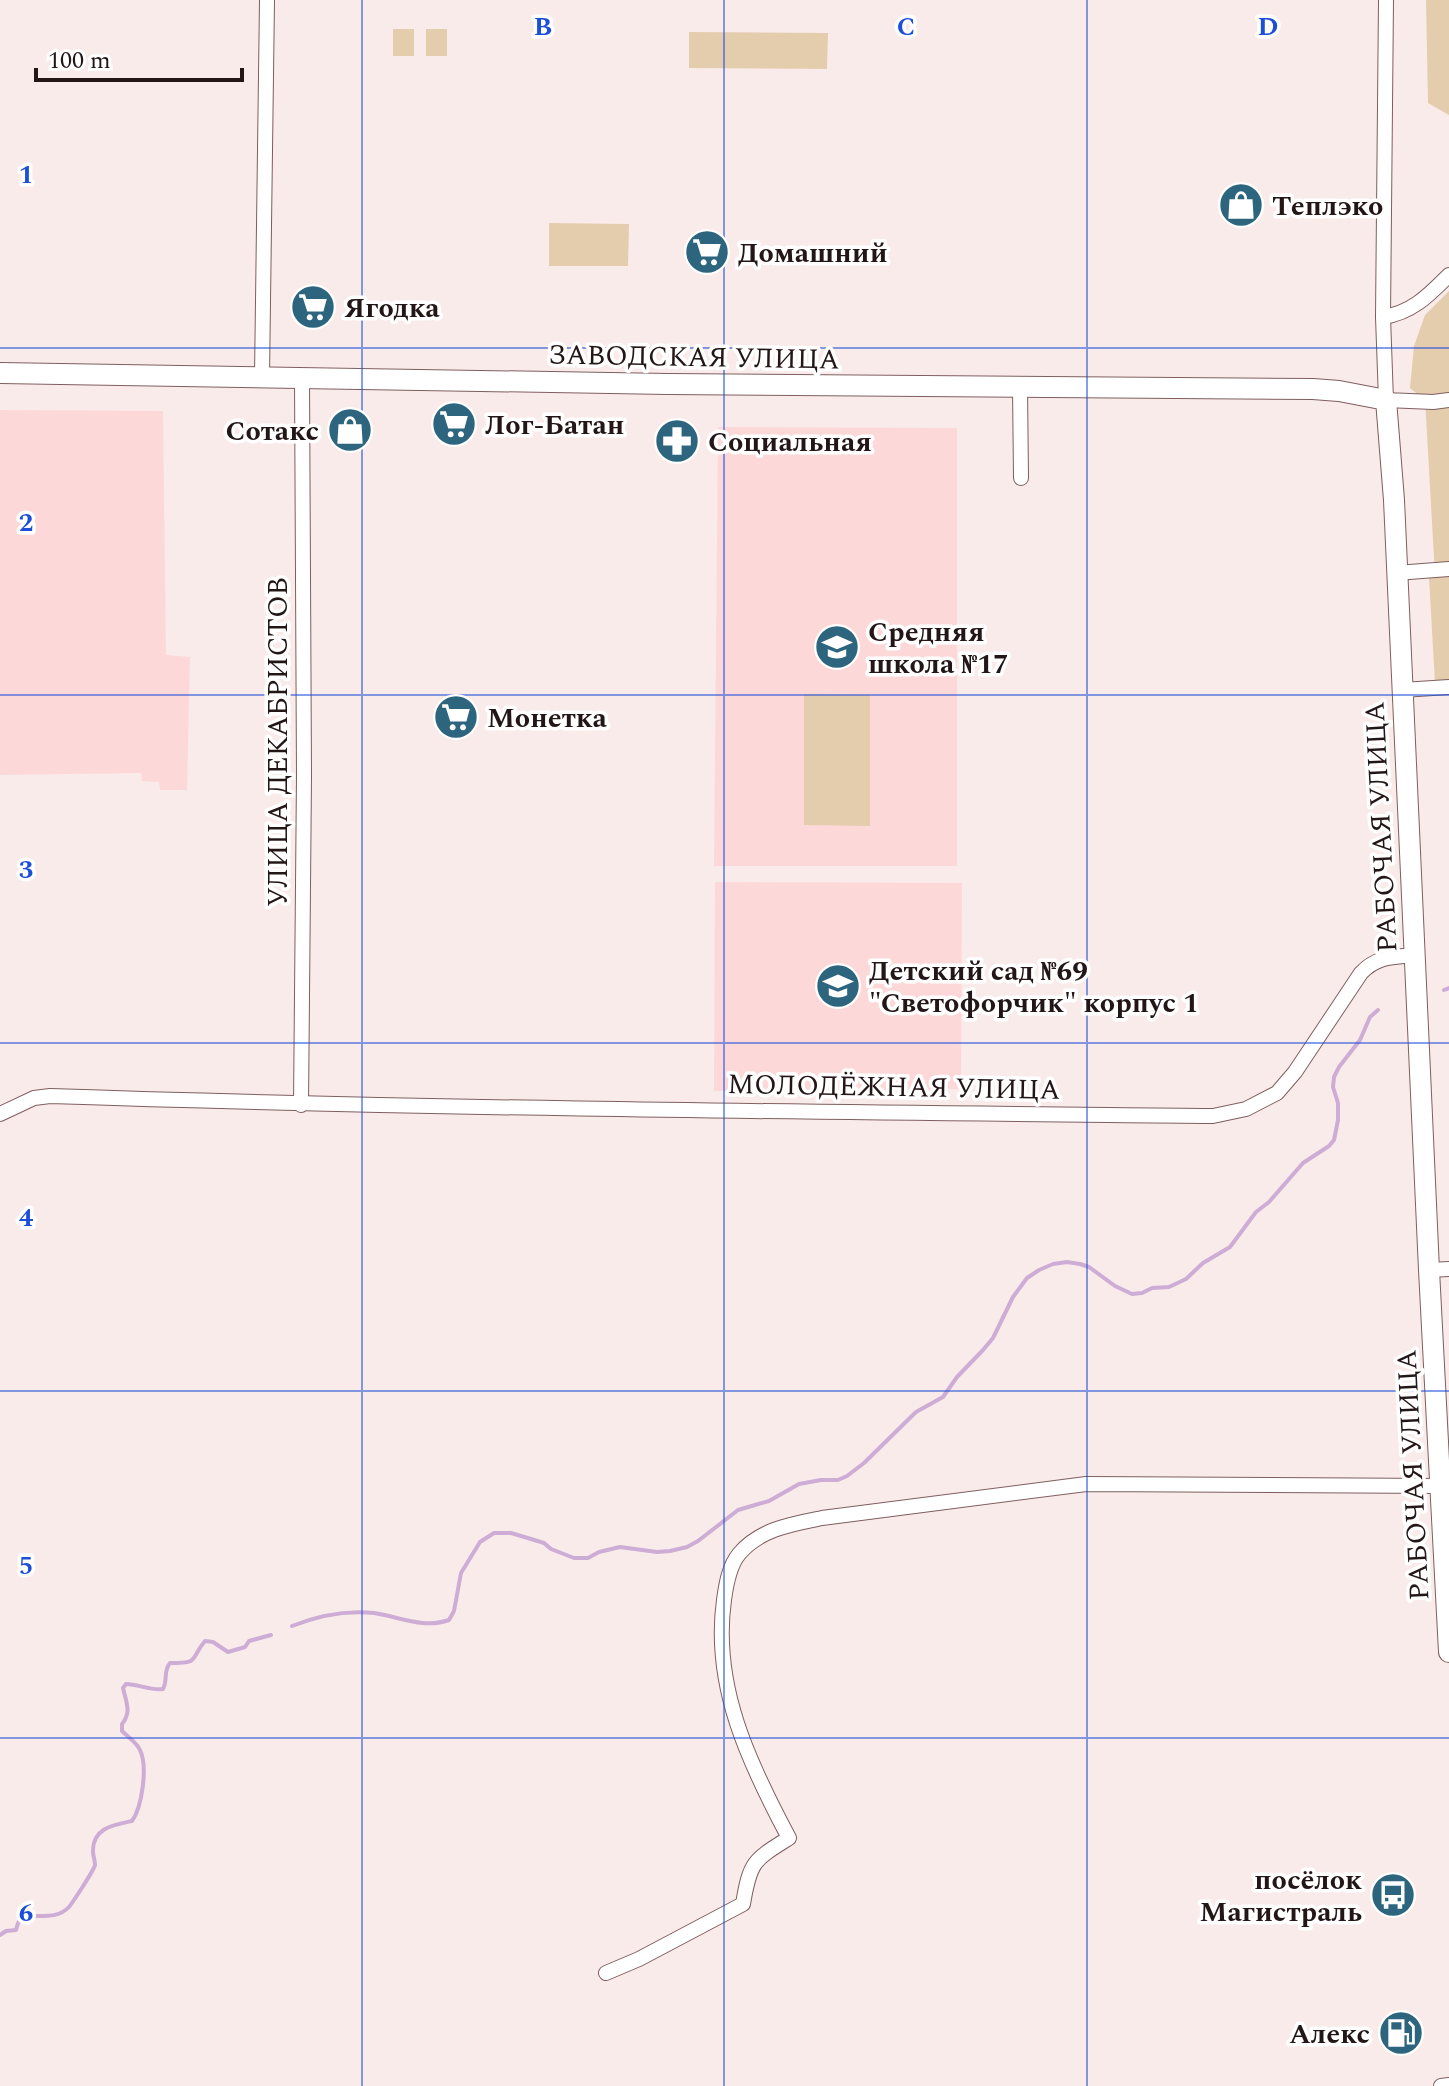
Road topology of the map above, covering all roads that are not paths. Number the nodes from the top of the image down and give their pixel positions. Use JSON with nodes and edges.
{"nodes":[{"id":1,"x":267,"y":0,"type":"edge"},
{"id":2,"x":1386,"y":0,"type":"edge"},
{"id":3,"x":1449,"y":275,"type":"edge"},
{"id":4,"x":1383,"y":317,"type":"junction"},
{"id":5,"x":0,"y":373,"type":"edge"},
{"id":6,"x":262,"y":377,"type":"junction"},
{"id":7,"x":302,"y":378,"type":"junction"},
{"id":8,"x":1020,"y":387,"type":"junction"},
{"id":9,"x":1386,"y":400,"type":"junction"},
{"id":10,"x":1449,"y":400,"type":"edge"},
{"id":11,"x":1021,"y":478,"type":"dead end"},
{"id":12,"x":1449,"y":569,"type":"edge"},
{"id":13,"x":1396,"y":573,"type":"junction"},
{"id":14,"x":1449,"y":687,"type":"edge"},
{"id":15,"x":1402,"y":690,"type":"junction"},
{"id":16,"x":1414,"y":955,"type":"junction"},
{"id":17,"x":301,"y":1105,"type":"junction"},
{"id":18,"x":0,"y":1114,"type":"edge"},
{"id":19,"x":1439,"y":1269,"type":"edge"},
{"id":20,"x":1440,"y":1486,"type":"junction"},
{"id":21,"x":1449,"y":1652,"type":"edge"},
{"id":22,"x":606,"y":1973,"type":"dead end"},
{"id":23,"x":1449,"y":2085,"type":"edge"},
{"id":24,"x":1441,"y":2086,"type":"edge"}],
"edges":[{"from":1,"to":6,"type":"street"},
{"from":2,"to":4,"type":"street","name":"РАБОЧАЯ УЛИЦА"},
{"from":3,"to":4,"type":"street"},
{"from":4,"to":9,"type":"street","name":"РАБОЧАЯ УЛИЦА"},
{"from":5,"to":6,"type":"street","name":"ЗАВОДСКАЯ УЛИЦА"},
{"from":6,"to":7,"type":"street","name":"ЗАВОДСКАЯ УЛИЦА"},
{"from":7,"to":8,"type":"street","name":"ЗАВОДСКАЯ УЛИЦА"},
{"from":7,"to":17,"type":"street","name":"УЛИЦА ДЕКАБРИСТОВ"},
{"from":8,"to":9,"type":"street","name":"ЗАВОДСКАЯ УЛИЦА"},
{"from":8,"to":11,"type":"street"},
{"from":9,"to":10,"type":"street"},
{"from":9,"to":13,"type":"street","name":"РАБОЧАЯ УЛИЦА"},
{"from":12,"to":13,"type":"street"},
{"from":13,"to":15,"type":"street","name":"РАБОЧАЯ УЛИЦА"},
{"from":14,"to":15,"type":"street"},
{"from":15,"to":16,"type":"street","name":"РАБОЧАЯ УЛИЦА"},
{"from":16,"to":17,"type":"street","name":"МОЛОДЁЖНАЯ УЛИЦА"},
{"from":16,"to":19,"type":"street","name":"РАБОЧАЯ УЛИЦА"},
{"from":17,"to":18,"type":"street","name":"МОЛОДЁЖНАЯ УЛИЦА"},
{"from":19,"to":20,"type":"street","name":"РАБОЧАЯ УЛИЦА"},
{"from":20,"to":21,"type":"street","name":"РАБОЧАЯ УЛИЦА"},
{"from":20,"to":22,"type":"street"},
{"from":23,"to":24,"type":"street"}]}
